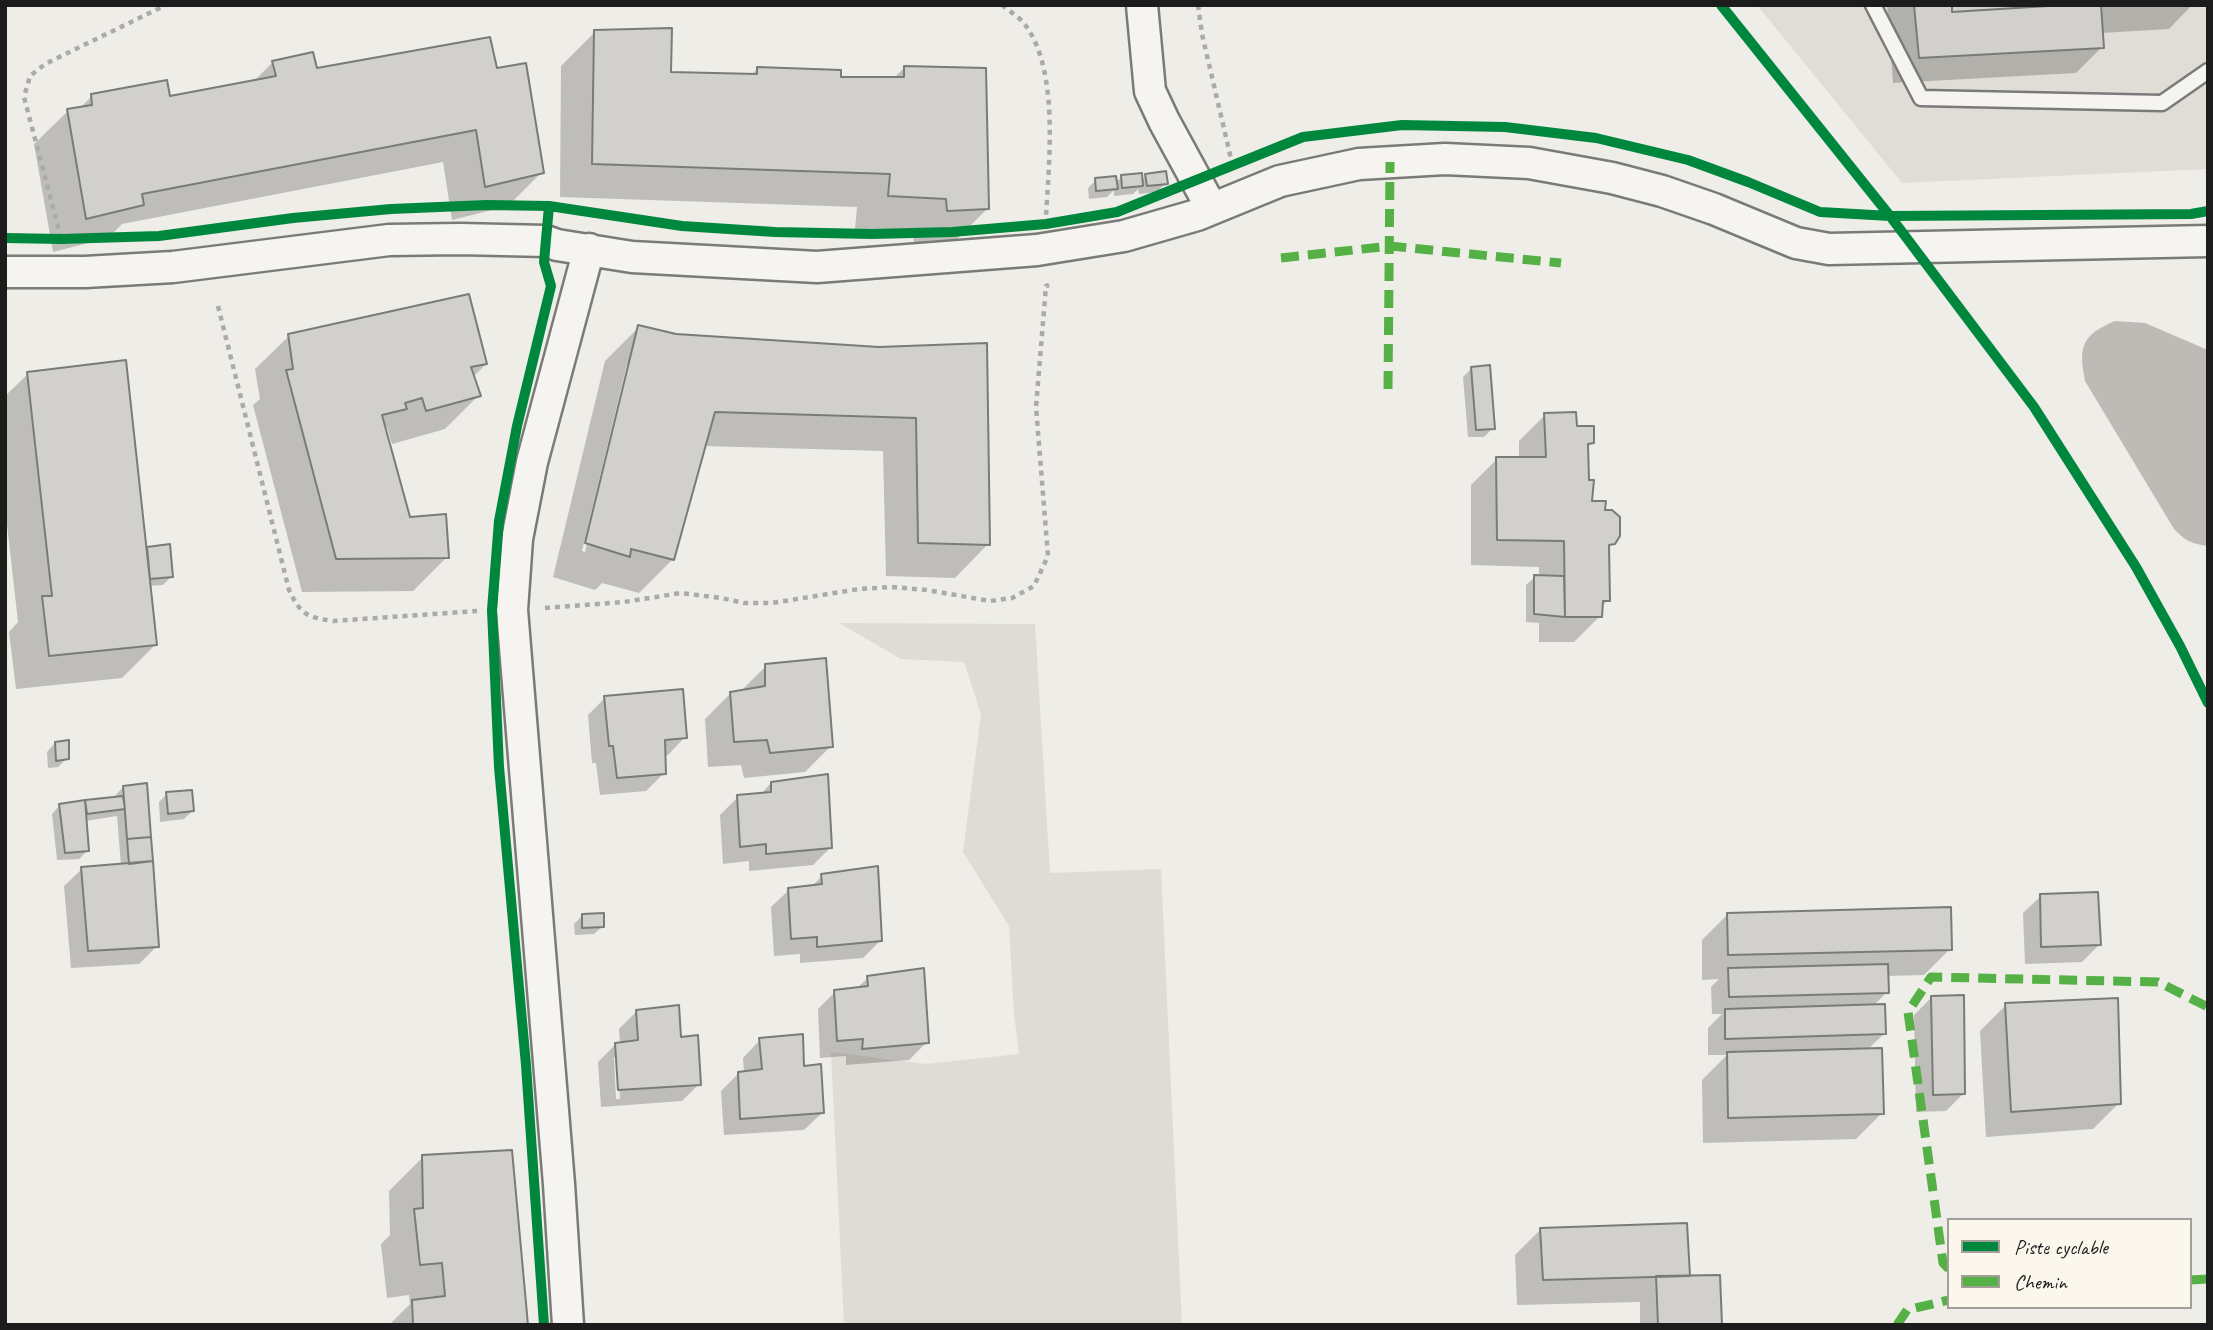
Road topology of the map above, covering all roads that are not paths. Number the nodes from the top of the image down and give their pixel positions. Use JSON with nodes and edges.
{"nodes":[{"id":1,"x":1142,"y":5,"type":"edge"},
{"id":2,"x":1872,"y":5,"type":"edge"},
{"id":3,"x":2208,"y":71,"type":"edge"},
{"id":4,"x":1213,"y":209,"type":"junction"},
{"id":5,"x":2208,"y":240,"type":"edge"},
{"id":6,"x":589,"y":249,"type":"junction"},
{"id":7,"x":5,"y":272,"type":"edge"},
{"id":8,"x":568,"y":1325,"type":"edge"}],
"edges":[{"from":1,"to":4,"type":"street"},
{"from":2,"to":3,"type":"lane"},
{"from":4,"to":5,"type":"street"},
{"from":4,"to":6,"type":"street"},
{"from":6,"to":7,"type":"street"},
{"from":6,"to":8,"type":"street"}]}
